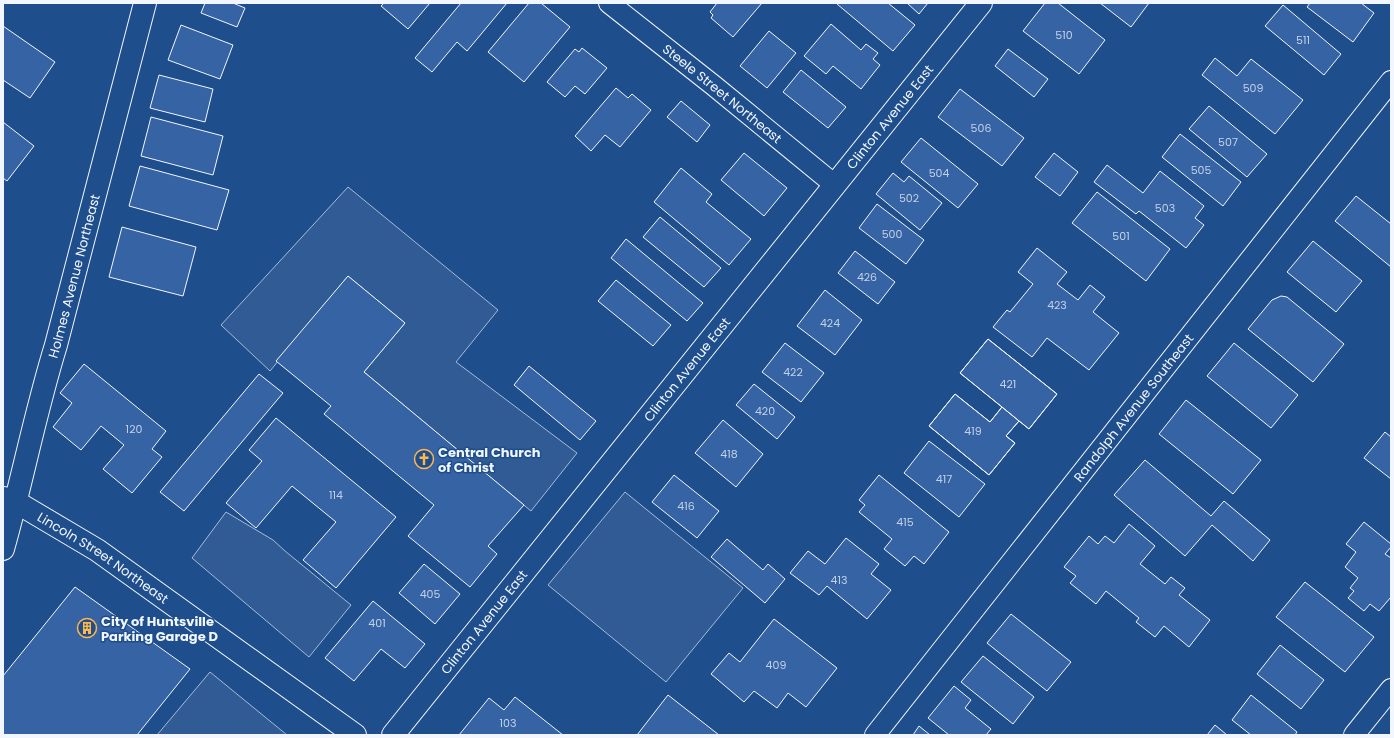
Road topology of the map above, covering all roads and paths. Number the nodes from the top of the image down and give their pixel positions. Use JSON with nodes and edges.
{"nodes":[{"id":1,"x":145,"y":3,"type":"edge"},
{"id":2,"x":609,"y":3,"type":"edge"},
{"id":3,"x":982,"y":3,"type":"edge"},
{"id":4,"x":1391,"y":81,"type":"edge"},
{"id":5,"x":835,"y":185,"type":"junction"},
{"id":6,"x":10,"y":500,"type":"edge"},
{"id":7,"x":3,"y":549,"type":"edge"},
{"id":8,"x":1391,"y":689,"type":"edge"},
{"id":9,"x":355,"y":735,"type":"edge"},
{"id":10,"x":393,"y":735,"type":"edge"},
{"id":11,"x":875,"y":735,"type":"edge"},
{"id":12,"x":1354,"y":735,"type":"edge"}],
"edges":[{"from":1,"to":6,"type":"street","name":"Holmes Avenue Northeast"},
{"from":2,"to":5,"type":"street","name":"Steele Street Northeast"},
{"from":3,"to":5,"type":"street","name":"Clinton Avenue East"},
{"from":4,"to":11,"type":"street","name":"Randolph Avenue Southeast"},
{"from":5,"to":10,"type":"street","name":"Clinton Avenue East"},
{"from":6,"to":7,"type":"street","name":"Holmes Avenue Northeast"},
{"from":6,"to":9,"type":"street","name":"Lincoln Street Northeast"},
{"from":8,"to":12,"type":"street"}]}
